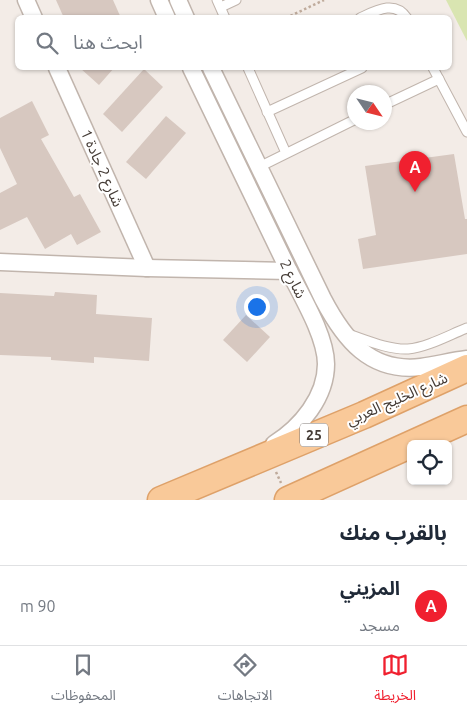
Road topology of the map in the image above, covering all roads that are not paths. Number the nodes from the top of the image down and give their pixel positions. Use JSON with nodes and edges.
{"nodes":[{"id":1,"x":26,"y":0,"type":"edge"},
{"id":2,"x":158,"y":0,"type":"edge"},
{"id":3,"x":178,"y":0,"type":"edge"},
{"id":4,"x":236,"y":0,"type":"edge"},
{"id":5,"x":219,"y":4,"type":"edge"},
{"id":6,"x":33,"y":15,"type":"edge"},
{"id":7,"x":166,"y":15,"type":"edge"},
{"id":8,"x":185,"y":15,"type":"edge"},
{"id":9,"x":367,"y":15,"type":"edge"},
{"id":10,"x":405,"y":15,"type":"edge"},
{"id":11,"x":58,"y":70,"type":"edge"},
{"id":12,"x":192,"y":70,"type":"edge"},
{"id":13,"x":211,"y":70,"type":"edge"},
{"id":14,"x":250,"y":70,"type":"edge"},
{"id":15,"x":358,"y":70,"type":"edge"},
{"id":16,"x":434,"y":70,"type":"edge"},
{"id":17,"x":439,"y":79,"type":"junction"},
{"id":18,"x":392,"y":101,"type":"edge"},
{"id":19,"x":267,"y":112,"type":"junction"},
{"id":20,"x":347,"y":123,"type":"edge"},
{"id":21,"x":467,"y":132,"type":"edge"},
{"id":22,"x":286,"y":153,"type":"junction"},
{"id":23,"x":259,"y":167,"type":"junction"},
{"id":24,"x":300,"y":252,"type":"junction"},
{"id":25,"x":0,"y":262,"type":"edge"},
{"id":26,"x":287,"y":266,"type":"junction"},
{"id":27,"x":147,"y":268,"type":"junction"},
{"id":28,"x":467,"y":328,"type":"edge"},
{"id":29,"x":343,"y":333,"type":"junction"},
{"id":30,"x":467,"y":359,"type":"edge"},
{"id":31,"x":467,"y":368,"type":"edge"},
{"id":32,"x":467,"y":419,"type":"edge"},
{"id":33,"x":467,"y":428,"type":"edge"},
{"id":34,"x":424,"y":437,"type":"junction"},
{"id":35,"x":237,"y":468,"type":"junction"},
{"id":36,"x":286,"y":495,"type":"edge"},
{"id":37,"x":161,"y":500,"type":"edge"}],
"edges":[{"from":1,"to":6,"type":"street"},
{"from":2,"to":7,"type":"street"},
{"from":3,"to":8,"type":"street"},
{"from":4,"to":5,"type":"lane"},
{"from":9,"to":10,"type":"lane"},
{"from":11,"to":27,"type":"street","name":"شارع 2 جادة 1"},
{"from":12,"to":26,"type":"street","name":"شارع 2"},
{"from":13,"to":23,"type":"street","name":"شارع 2"},
{"from":14,"to":19,"type":"lane"},
{"from":15,"to":19,"type":"lane"},
{"from":16,"to":17,"type":"lane"},
{"from":17,"to":18,"type":"lane"},
{"from":17,"to":21,"type":"lane"},
{"from":19,"to":22,"type":"lane"},
{"from":20,"to":22,"type":"lane"},
{"from":22,"to":23,"type":"lane"},
{"from":23,"to":24,"type":"street","name":"شارع 2"},
{"from":24,"to":26,"type":"street"},
{"from":24,"to":29,"type":"street","name":"شارع 2"},
{"from":25,"to":27,"type":"street"},
{"from":26,"to":27,"type":"street"},
{"from":26,"to":35,"type":"street","name":"شارع 2"},
{"from":28,"to":29,"type":"lane"},
{"from":29,"to":30,"type":"street","name":"شارع 2"},
{"from":31,"to":35,"type":"main road","name":"شارع الخليج العربي","number":"25"},
{"from":32,"to":34,"type":"main road"},
{"from":33,"to":34,"type":"lane"},
{"from":34,"to":36,"type":"main road"},
{"from":35,"to":37,"type":"main road","name":"شارع الخليج العربي","number":"25"}]}
